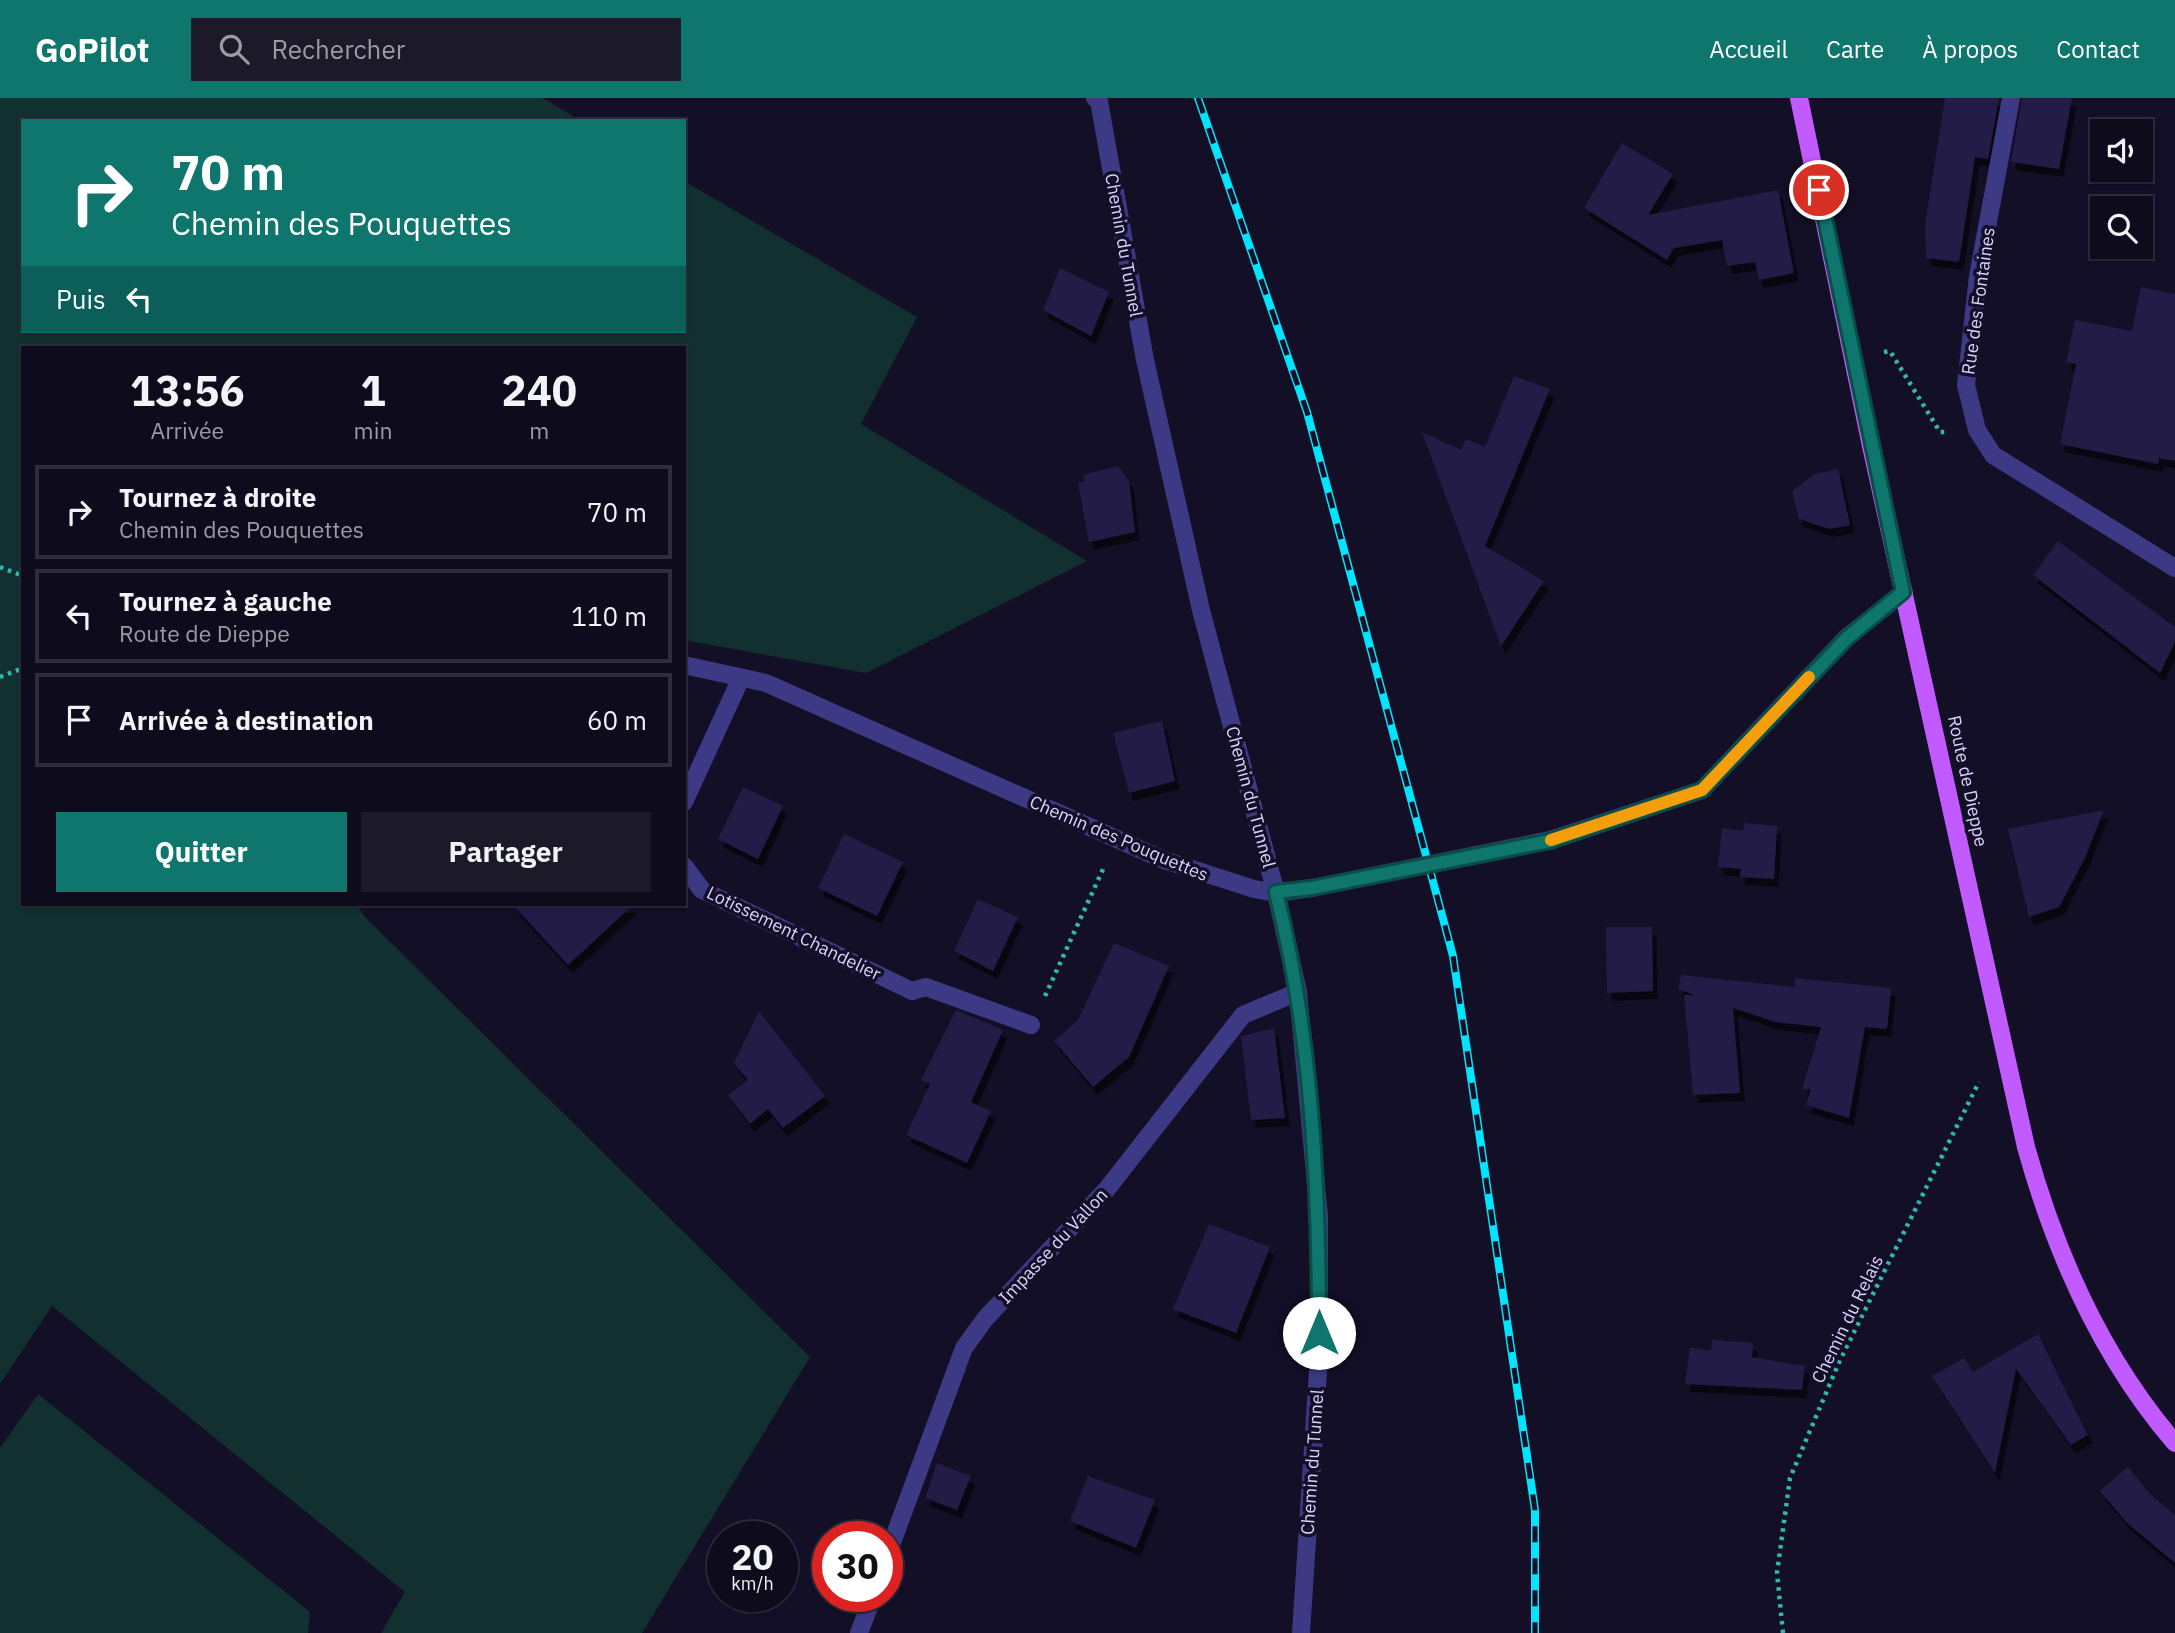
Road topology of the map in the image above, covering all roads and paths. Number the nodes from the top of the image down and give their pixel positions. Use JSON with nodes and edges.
{"nodes":[{"id":1,"x":1095,"y":98,"type":"edge"},
{"id":2,"x":1799,"y":98,"type":"edge"},
{"id":3,"x":2011,"y":98,"type":"edge"},
{"id":4,"x":1855,"y":359,"type":"junction"},
{"id":5,"x":1977,"y":430,"type":"junction"},
{"id":6,"x":0,"y":567,"type":"edge"},
{"id":7,"x":2175,"y":568,"type":"edge"},
{"id":8,"x":21,"y":575,"type":"edge"},
{"id":9,"x":1903,"y":592,"type":"junction"},
{"id":10,"x":686,"y":665,"type":"edge"},
{"id":11,"x":21,"y":669,"type":"edge"},
{"id":12,"x":0,"y":677,"type":"edge"},
{"id":13,"x":741,"y":678,"type":"junction"},
{"id":14,"x":686,"y":798,"type":"edge"},
{"id":15,"x":1116,"y":839,"type":"junction"},
{"id":16,"x":686,"y":869,"type":"edge"},
{"id":17,"x":1276,"y":892,"type":"junction"},
{"id":18,"x":1298,"y":992,"type":"junction"},
{"id":19,"x":1031,"y":1025,"type":"joint"},
{"id":20,"x":2002,"y":1034,"type":"junction"},
{"id":21,"x":2175,"y":1443,"type":"edge"},
{"id":22,"x":900,"y":1521,"type":"edge"},
{"id":23,"x":867,"y":1612,"type":"edge"},
{"id":24,"x":859,"y":1633,"type":"edge"},
{"id":25,"x":1301,"y":1633,"type":"edge"},
{"id":26,"x":1783,"y":1633,"type":"edge"}],
"edges":[{"from":1,"to":17,"type":"street","name":"Chemin du Tunnel"},
{"from":2,"to":4,"type":"main road","name":"Route de Dieppe"},
{"from":3,"to":5,"type":"street","name":"Rue des Fontaines"},
{"from":4,"to":5,"type":"path"},
{"from":4,"to":9,"type":"main road","name":"Route de Dieppe"},
{"from":5,"to":7,"type":"street","name":"Rue des Fontaines"},
{"from":6,"to":8,"type":"path"},
{"from":9,"to":17,"type":"street","name":"Chemin des Pouquettes","bridge":true},
{"from":9,"to":20,"type":"main road","name":"Route de Dieppe"},
{"from":10,"to":13,"type":"street","name":"Chemin des Pouquettes"},
{"from":11,"to":12,"type":"path"},
{"from":13,"to":14,"type":"street"},
{"from":13,"to":15,"type":"street","name":"Chemin des Pouquettes"},
{"from":15,"to":17,"type":"street","name":"Chemin des Pouquettes"},
{"from":15,"to":19,"type":"path"},
{"from":16,"to":19,"type":"street","name":"Lotissement Chandelier"},
{"from":17,"to":18,"type":"street","name":"Chemin du Tunnel"},
{"from":18,"to":22,"type":"street","name":"Impasse du Vallon"},
{"from":18,"to":25,"type":"street","name":"Chemin du Tunnel"},
{"from":20,"to":21,"type":"main road","name":"Route de Dieppe"},
{"from":20,"to":26,"type":"path","name":"Chemin du Relais"},
{"from":23,"to":24,"type":"street"}]}
